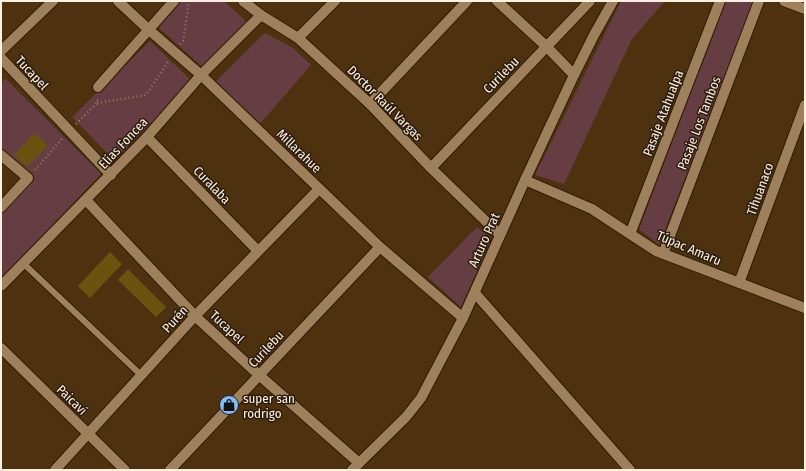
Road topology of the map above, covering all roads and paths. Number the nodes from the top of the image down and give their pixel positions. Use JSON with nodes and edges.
{"nodes":[{"id":1,"x":53,"y":1,"type":"edge"},
{"id":2,"x":118,"y":1,"type":"edge"},
{"id":3,"x":174,"y":1,"type":"edge"},
{"id":4,"x":189,"y":1,"type":"edge"},
{"id":5,"x":243,"y":1,"type":"edge"},
{"id":6,"x":335,"y":1,"type":"edge"},
{"id":7,"x":467,"y":1,"type":"edge"},
{"id":8,"x":496,"y":1,"type":"edge"},
{"id":9,"x":590,"y":1,"type":"edge"},
{"id":10,"x":613,"y":1,"type":"edge"},
{"id":11,"x":720,"y":1,"type":"edge"},
{"id":12,"x":759,"y":1,"type":"edge"},
{"id":13,"x":784,"y":1,"type":"edge"},
{"id":14,"x":805,"y":9,"type":"edge"},
{"id":15,"x":261,"y":15,"type":"junction"},
{"id":16,"x":148,"y":29,"type":"junction"},
{"id":17,"x":298,"y":38,"type":"junction"},
{"id":18,"x":547,"y":47,"type":"junction"},
{"id":19,"x":1,"y":51,"type":"edge"},
{"id":20,"x":175,"y":53,"type":"junction"},
{"id":21,"x":1,"y":58,"type":"edge"},
{"id":22,"x":201,"y":75,"type":"junction"},
{"id":23,"x":574,"y":75,"type":"junction"},
{"id":24,"x":98,"y":87,"type":"dead end"},
{"id":25,"x":97,"y":103,"type":"dead end"},
{"id":26,"x":370,"y":104,"type":"junction"},
{"id":27,"x":805,"y":104,"type":"edge"},
{"id":28,"x":147,"y":137,"type":"junction"},
{"id":29,"x":1,"y":154,"type":"edge"},
{"id":30,"x":431,"y":168,"type":"junction"},
{"id":31,"x":111,"y":175,"type":"junction"},
{"id":32,"x":525,"y":180,"type":"junction"},
{"id":33,"x":319,"y":189,"type":"junction"},
{"id":34,"x":86,"y":200,"type":"junction"},
{"id":35,"x":1,"y":207,"type":"edge"},
{"id":36,"x":630,"y":234,"type":"junction"},
{"id":37,"x":500,"y":235,"type":"junction"},
{"id":38,"x":380,"y":247,"type":"junction"},
{"id":39,"x":258,"y":251,"type":"junction"},
{"id":40,"x":663,"y":254,"type":"junction"},
{"id":41,"x":23,"y":263,"type":"junction"},
{"id":42,"x":739,"y":283,"type":"junction"},
{"id":43,"x":1,"y":286,"type":"edge"},
{"id":44,"x":475,"y":293,"type":"junction"},
{"id":45,"x":805,"y":308,"type":"edge"},
{"id":46,"x":195,"y":316,"type":"junction"},
{"id":47,"x":463,"y":318,"type":"junction"},
{"id":48,"x":1,"y":348,"type":"edge"},
{"id":49,"x":141,"y":375,"type":"junction"},
{"id":50,"x":259,"y":376,"type":"junction"},
{"id":51,"x":88,"y":434,"type":"junction"},
{"id":52,"x":356,"y":467,"type":"edge"},
{"id":53,"x":55,"y":470,"type":"edge"},
{"id":54,"x":125,"y":470,"type":"edge"},
{"id":55,"x":170,"y":470,"type":"edge"},
{"id":56,"x":630,"y":470,"type":"edge"}],
"edges":[{"from":1,"to":19,"type":"street"},
{"from":2,"to":16,"type":"street","name":"Millarahue"},
{"from":3,"to":16,"type":"street"},
{"from":4,"to":20,"type":"path"},
{"from":5,"to":15,"type":"street","name":"Doctor Raúl Vargas"},
{"from":6,"to":17,"type":"street"},
{"from":7,"to":26,"type":"street"},
{"from":8,"to":18,"type":"street"},
{"from":9,"to":18,"type":"street","name":"Curilebu"},
{"from":10,"to":23,"type":"street","name":"Arturo Prat"},
{"from":11,"to":36,"type":"street","name":"Pasaje Atahualpa"},
{"from":12,"to":40,"type":"street","name":"Pasaje Los Tambos"},
{"from":13,"to":14,"type":"street"},
{"from":15,"to":17,"type":"street","name":"Doctor Raúl Vargas"},
{"from":15,"to":22,"type":"street","name":"Elías Foncea"},
{"from":16,"to":20,"type":"street","name":"Millarahue"},
{"from":16,"to":24,"type":"street"},
{"from":17,"to":26,"type":"street","name":"Doctor Raúl Vargas"},
{"from":18,"to":23,"type":"street"},
{"from":18,"to":30,"type":"street","name":"Curilebu"},
{"from":20,"to":22,"type":"street","name":"Millarahue"},
{"from":20,"to":25,"type":"path"},
{"from":21,"to":31,"type":"street","name":"Tucapel"},
{"from":22,"to":28,"type":"street","name":"Elías Foncea"},
{"from":22,"to":33,"type":"street","name":"Millarahue"},
{"from":23,"to":32,"type":"street","name":"Arturo Prat"},
{"from":26,"to":30,"type":"street","name":"Doctor Raúl Vargas"},
{"from":27,"to":42,"type":"street","name":"Tihuanaco"},
{"from":28,"to":31,"type":"street","name":"Elías Foncea"},
{"from":28,"to":39,"type":"street","name":"Curalaba"},
{"from":29,"to":35,"type":"street"},
{"from":30,"to":37,"type":"street","name":"Doctor Raúl Vargas"},
{"from":31,"to":34,"type":"street","name":"Elías Foncea"},
{"from":32,"to":36,"type":"street","name":"Túpac Amaru"},
{"from":32,"to":37,"type":"street","name":"Arturo Prat"},
{"from":33,"to":38,"type":"street","name":"Millarahue"},
{"from":33,"to":39,"type":"street","name":"Purén"},
{"from":34,"to":41,"type":"street","name":"Elías Foncea"},
{"from":34,"to":46,"type":"street","name":"Tucapel"},
{"from":36,"to":40,"type":"street","name":"Túpac Amaru"},
{"from":37,"to":44,"type":"street","name":"Arturo Prat"},
{"from":38,"to":47,"type":"street","name":"Millarahue"},
{"from":38,"to":50,"type":"street","name":"Curilebu"},
{"from":39,"to":46,"type":"street","name":"Purén"},
{"from":40,"to":42,"type":"street","name":"Túpac Amaru"},
{"from":41,"to":43,"type":"street","name":"Elías Foncea"},
{"from":41,"to":49,"type":"lane"},
{"from":42,"to":45,"type":"street","name":"Túpac Amaru"},
{"from":44,"to":47,"type":"street","name":"Arturo Prat"},
{"from":44,"to":56,"type":"street"},
{"from":46,"to":49,"type":"street","name":"Purén"},
{"from":46,"to":50,"type":"street","name":"Tucapel"},
{"from":47,"to":52,"type":"street","name":"Arturo Prat"},
{"from":48,"to":51,"type":"street","name":"Paicaví"},
{"from":49,"to":51,"type":"street","name":"Purén"},
{"from":50,"to":52,"type":"street","name":"Tucapel"},
{"from":50,"to":55,"type":"street","name":"Curilebu"},
{"from":51,"to":53,"type":"street","name":"Purén"},
{"from":51,"to":54,"type":"street","name":"Paicaví"}]}
